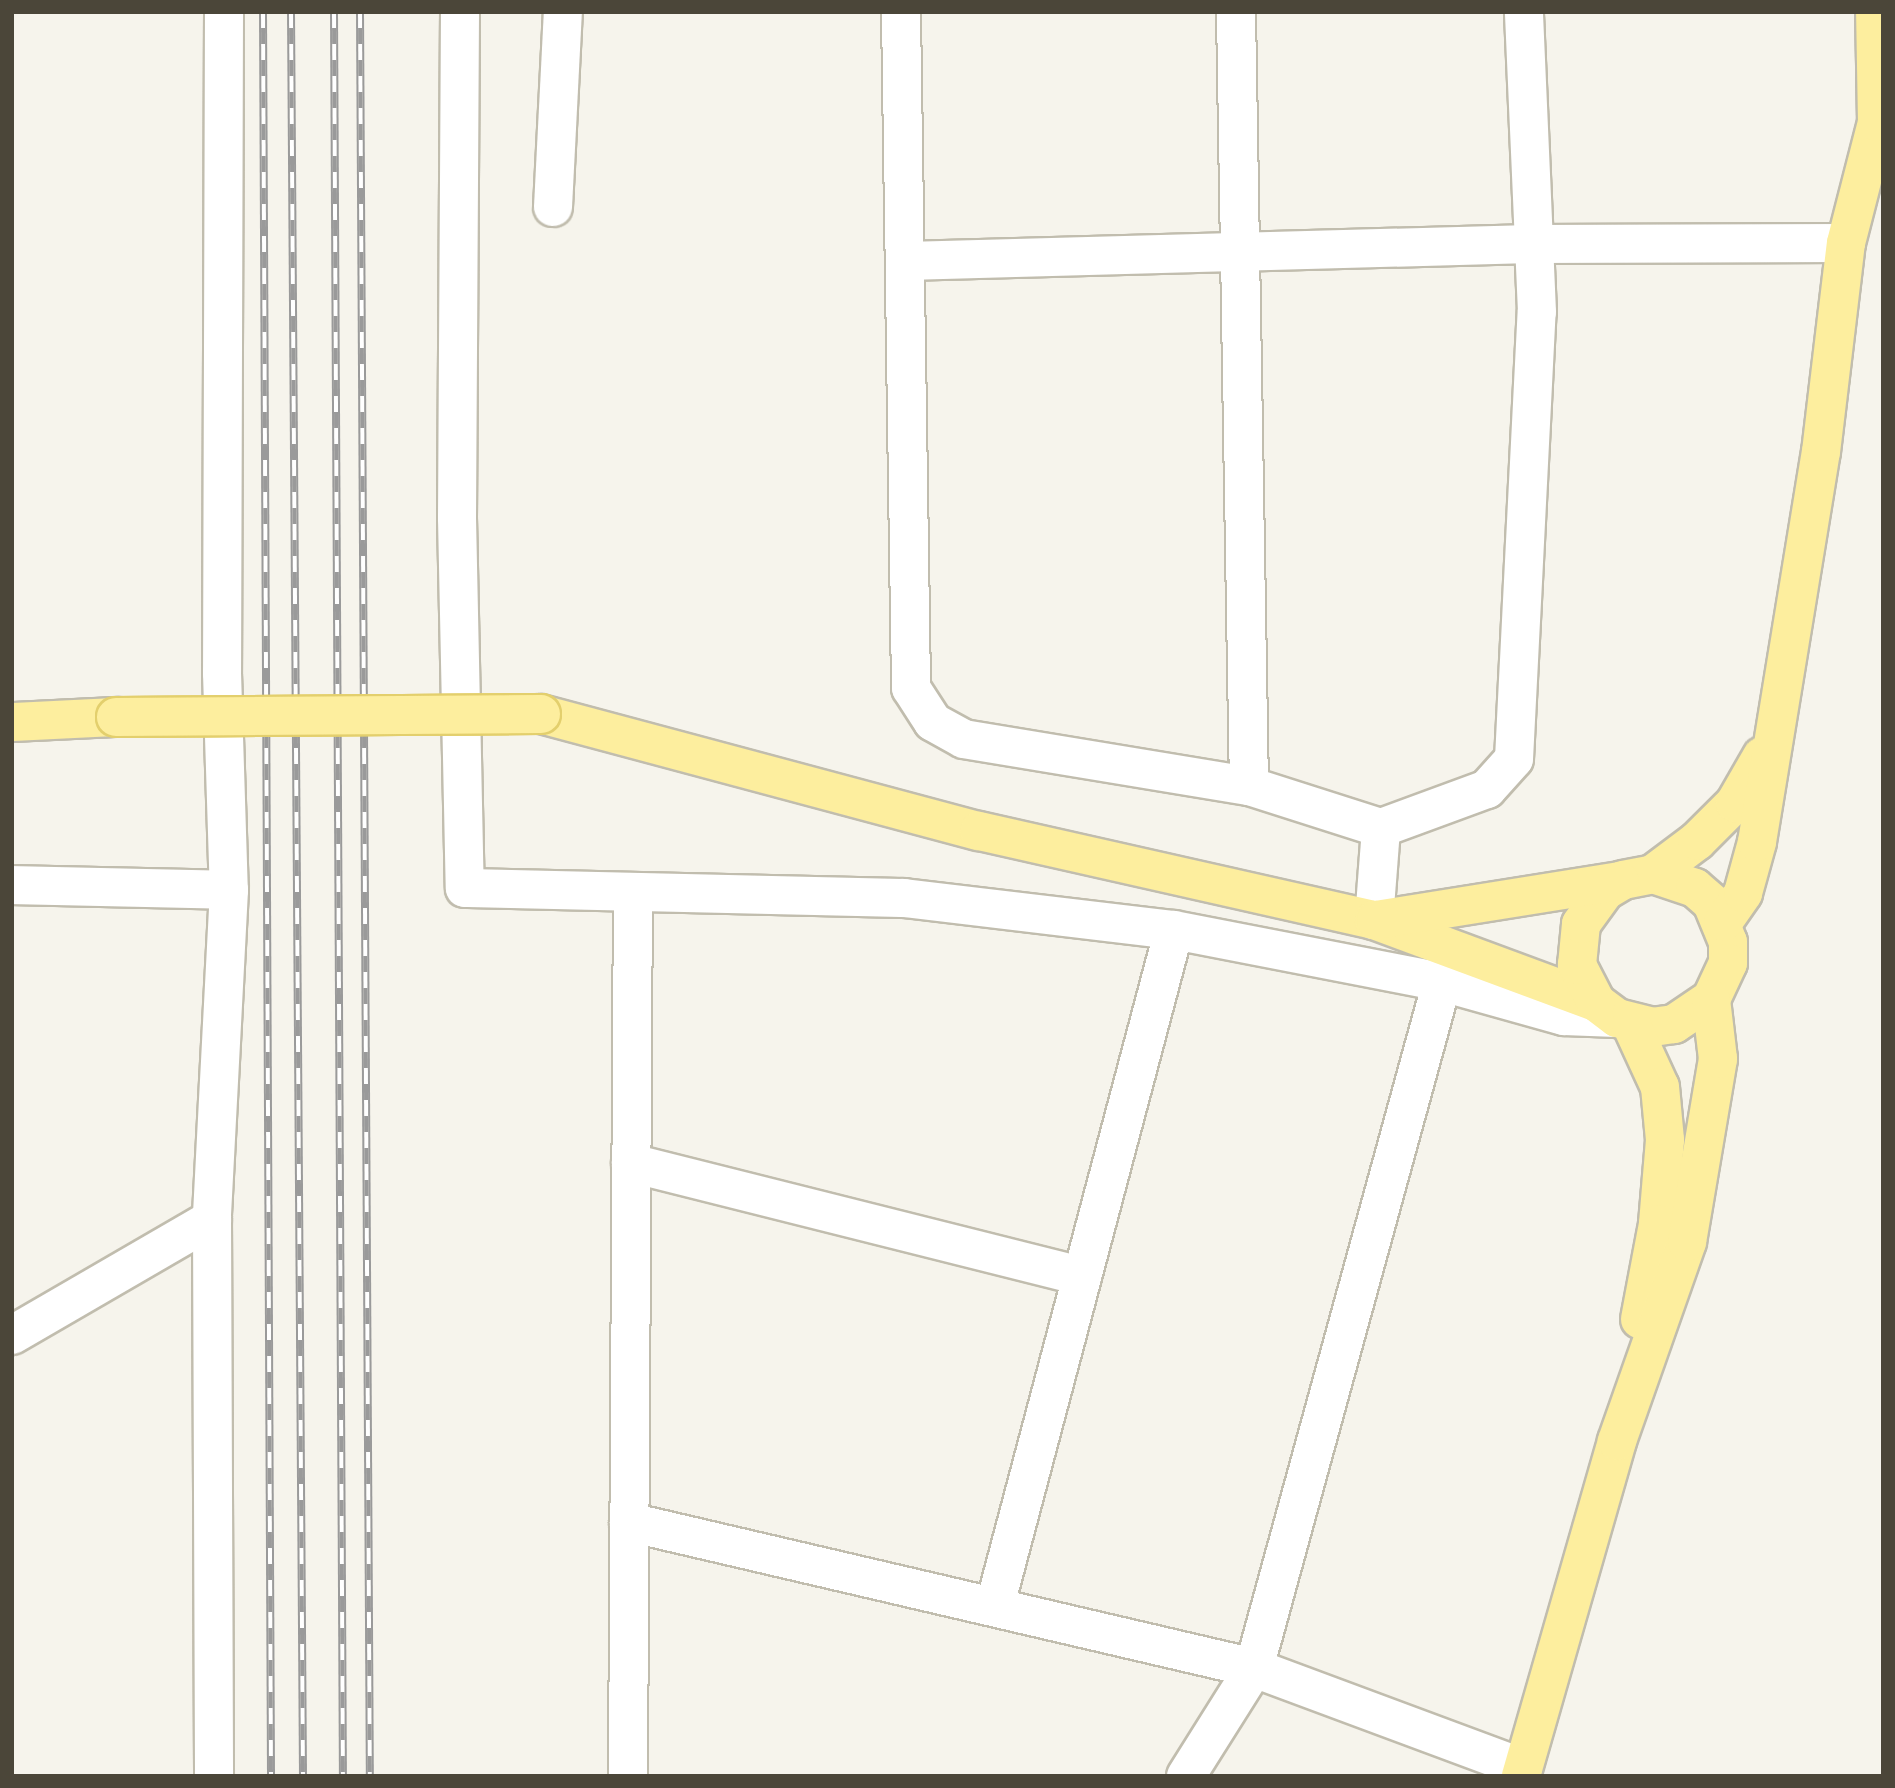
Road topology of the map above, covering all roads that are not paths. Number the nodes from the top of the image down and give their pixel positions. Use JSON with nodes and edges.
{"nodes":[{"id":1,"x":225,"y":12,"type":"edge"},
{"id":2,"x":460,"y":12,"type":"edge"},
{"id":3,"x":563,"y":12,"type":"edge"},
{"id":4,"x":901,"y":12,"type":"edge"},
{"id":5,"x":1236,"y":12,"type":"edge"},
{"id":6,"x":1524,"y":12,"type":"edge"},
{"id":7,"x":1875,"y":12,"type":"edge"},
{"id":8,"x":1880,"y":118,"type":"edge"},
{"id":9,"x":553,"y":207,"type":"dead end"},
{"id":10,"x":1846,"y":243,"type":"junction"},
{"id":11,"x":1531,"y":244,"type":"junction"},
{"id":12,"x":1240,"y":252,"type":"junction"},
{"id":13,"x":906,"y":261,"type":"junction"},
{"id":14,"x":12,"y":722,"type":"edge"},
{"id":15,"x":1771,"y":740,"type":"junction"},
{"id":16,"x":1249,"y":786,"type":"junction"},
{"id":17,"x":1381,"y":828,"type":"junction"},
{"id":18,"x":1638,"y":877,"type":"junction"},
{"id":19,"x":12,"y":885,"type":"edge"},
{"id":20,"x":229,"y":890,"type":"junction"},
{"id":21,"x":633,"y":892,"type":"junction"},
{"id":22,"x":1374,"y":920,"type":"junction"},
{"id":23,"x":1723,"y":922,"type":"junction"},
{"id":24,"x":1174,"y":930,"type":"junction"},
{"id":25,"x":1442,"y":982,"type":"junction"},
{"id":26,"x":1711,"y":999,"type":"junction"},
{"id":27,"x":1614,"y":1014,"type":"junction"},
{"id":28,"x":631,"y":1163,"type":"junction"},
{"id":29,"x":212,"y":1219,"type":"junction"},
{"id":30,"x":1082,"y":1276,"type":"junction"},
{"id":31,"x":12,"y":1335,"type":"edge"},
{"id":32,"x":1617,"y":1441,"type":"junction"},
{"id":33,"x":629,"y":1522,"type":"junction"},
{"id":34,"x":995,"y":1605,"type":"junction"},
{"id":35,"x":1254,"y":1668,"type":"junction"},
{"id":36,"x":1522,"y":1772,"type":"edge"},
{"id":37,"x":214,"y":1776,"type":"edge"},
{"id":38,"x":628,"y":1776,"type":"edge"},
{"id":39,"x":1186,"y":1776,"type":"edge"}],
"edges":[{"from":1,"to":20,"type":"street"},
{"from":2,"to":21,"type":"street"},
{"from":3,"to":9,"type":"street"},
{"from":4,"to":13,"type":"street"},
{"from":5,"to":12,"type":"street"},
{"from":6,"to":11,"type":"street"},
{"from":7,"to":8,"type":"main road"},
{"from":8,"to":10,"type":"main road"},
{"from":10,"to":11,"type":"street"},
{"from":10,"to":15,"type":"main road"},
{"from":11,"to":12,"type":"street"},
{"from":11,"to":17,"type":"street"},
{"from":12,"to":13,"type":"street"},
{"from":12,"to":16,"type":"street"},
{"from":13,"to":16,"type":"street"},
{"from":14,"to":22,"type":"main road","bridge":true},
{"from":15,"to":18,"type":"main road"},
{"from":15,"to":23,"type":"main road"},
{"from":16,"to":17,"type":"street"},
{"from":17,"to":22,"type":"street"},
{"from":18,"to":22,"type":"main road"},
{"from":18,"to":23,"type":"main road"},
{"from":18,"to":27,"type":"main road"},
{"from":19,"to":20,"type":"street"},
{"from":20,"to":29,"type":"street"},
{"from":21,"to":24,"type":"street"},
{"from":21,"to":28,"type":"street"},
{"from":22,"to":27,"type":"main road"},
{"from":23,"to":26,"type":"main road"},
{"from":24,"to":25,"type":"street"},
{"from":24,"to":30,"type":"street"},
{"from":25,"to":27,"type":"street"},
{"from":25,"to":35,"type":"street"},
{"from":26,"to":27,"type":"main road"},
{"from":26,"to":32,"type":"main road"},
{"from":27,"to":32,"type":"main road"},
{"from":28,"to":30,"type":"street"},
{"from":28,"to":33,"type":"street"},
{"from":29,"to":31,"type":"street"},
{"from":29,"to":37,"type":"street"},
{"from":30,"to":34,"type":"street"},
{"from":32,"to":36,"type":"main road"},
{"from":33,"to":34,"type":"street"},
{"from":33,"to":38,"type":"street"},
{"from":34,"to":35,"type":"street"},
{"from":35,"to":36,"type":"street"},
{"from":35,"to":39,"type":"street"}]}
